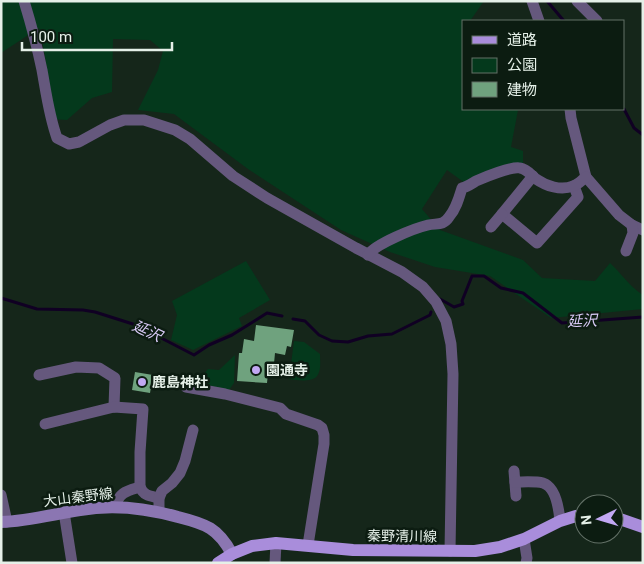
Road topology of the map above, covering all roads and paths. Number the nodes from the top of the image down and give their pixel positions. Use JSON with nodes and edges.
{"nodes":[{"id":1,"x":24,"y":1,"type":"edge"},
{"id":2,"x":532,"y":1,"type":"edge"},
{"id":3,"x":577,"y":1,"type":"edge"},
{"id":4,"x":539,"y":20,"type":"edge"},
{"id":5,"x":597,"y":20,"type":"edge"},
{"id":6,"x":570,"y":110,"type":"edge"},
{"id":7,"x":533,"y":176,"type":"junction"},
{"id":8,"x":586,"y":177,"type":"junction"},
{"id":9,"x":574,"y":186,"type":"junction"},
{"id":10,"x":502,"y":214,"type":"junction"},
{"id":11,"x":491,"y":227,"type":"dead end"},
{"id":12,"x":638,"y":227,"type":"edge"},
{"id":13,"x":626,"y":251,"type":"dead end"},
{"id":14,"x":368,"y":255,"type":"junction"},
{"id":15,"x":39,"y":375,"type":"dead end"},
{"id":16,"x":186,"y":387,"type":"dead end"},
{"id":17,"x":114,"y":407,"type":"junction"},
{"id":18,"x":45,"y":424,"type":"dead end"},
{"id":19,"x":193,"y":430,"type":"dead end"},
{"id":20,"x":140,"y":487,"type":"junction"},
{"id":21,"x":1,"y":495,"type":"edge"},
{"id":22,"x":516,"y":496,"type":"dead end"},
{"id":23,"x":159,"y":498,"type":"junction"},
{"id":24,"x":114,"y":507,"type":"junction"},
{"id":25,"x":64,"y":512,"type":"junction"},
{"id":26,"x":159,"y":512,"type":"junction"},
{"id":27,"x":574,"y":517,"type":"edge"},
{"id":28,"x":624,"y":520,"type":"edge"},
{"id":29,"x":560,"y":521,"type":"junction"},
{"id":30,"x":4,"y":522,"type":"edge"},
{"id":31,"x":643,"y":527,"type":"edge"},
{"id":32,"x":524,"y":539,"type":"junction"},
{"id":33,"x":276,"y":543,"type":"junction"},
{"id":34,"x":308,"y":546,"type":"junction"},
{"id":35,"x":450,"y":551,"type":"junction"},
{"id":36,"x":232,"y":554,"type":"junction"},
{"id":37,"x":72,"y":563,"type":"edge"},
{"id":38,"x":218,"y":563,"type":"edge"},
{"id":39,"x":275,"y":563,"type":"edge"},
{"id":40,"x":526,"y":563,"type":"edge"}],
"edges":[{"from":1,"to":14,"type":"street"},
{"from":2,"to":4,"type":"street"},
{"from":3,"to":5,"type":"street"},
{"from":6,"to":8,"type":"street"},
{"from":7,"to":9,"type":"street"},
{"from":7,"to":10,"type":"street"},
{"from":7,"to":14,"type":"street"},
{"from":8,"to":9,"type":"street"},
{"from":8,"to":12,"type":"street"},
{"from":9,"to":10,"type":"street"},
{"from":10,"to":11,"type":"street"},
{"from":12,"to":13,"type":"street"},
{"from":14,"to":35,"type":"street"},
{"from":15,"to":17,"type":"street"},
{"from":16,"to":34,"type":"street"},
{"from":17,"to":18,"type":"street"},
{"from":17,"to":20,"type":"street"},
{"from":19,"to":23,"type":"street"},
{"from":20,"to":23,"type":"street"},
{"from":20,"to":24,"type":"street"},
{"from":21,"to":30,"type":"street"},
{"from":22,"to":29,"type":"street"},
{"from":23,"to":26,"type":"street"},
{"from":24,"to":25,"type":"main road","name":"大山秦野線"},
{"from":24,"to":26,"type":"main road","name":"大山秦野線"},
{"from":25,"to":30,"type":"main road","name":"大山秦野線"},
{"from":25,"to":37,"type":"street"},
{"from":26,"to":36,"type":"main road","name":"大山秦野線"},
{"from":27,"to":29,"type":"main road","name":"秦野清川線"},
{"from":28,"to":31,"type":"main road"},
{"from":29,"to":32,"type":"main road","name":"秦野清川線"},
{"from":32,"to":35,"type":"main road","name":"秦野清川線"},
{"from":32,"to":40,"type":"street"},
{"from":33,"to":34,"type":"main road","name":"秦野清川線"},
{"from":33,"to":36,"type":"main road","name":"秦野清川線"},
{"from":33,"to":39,"type":"street"},
{"from":34,"to":35,"type":"main road","name":"秦野清川線"},
{"from":36,"to":38,"type":"main road","name":"秦野清川線"}]}
